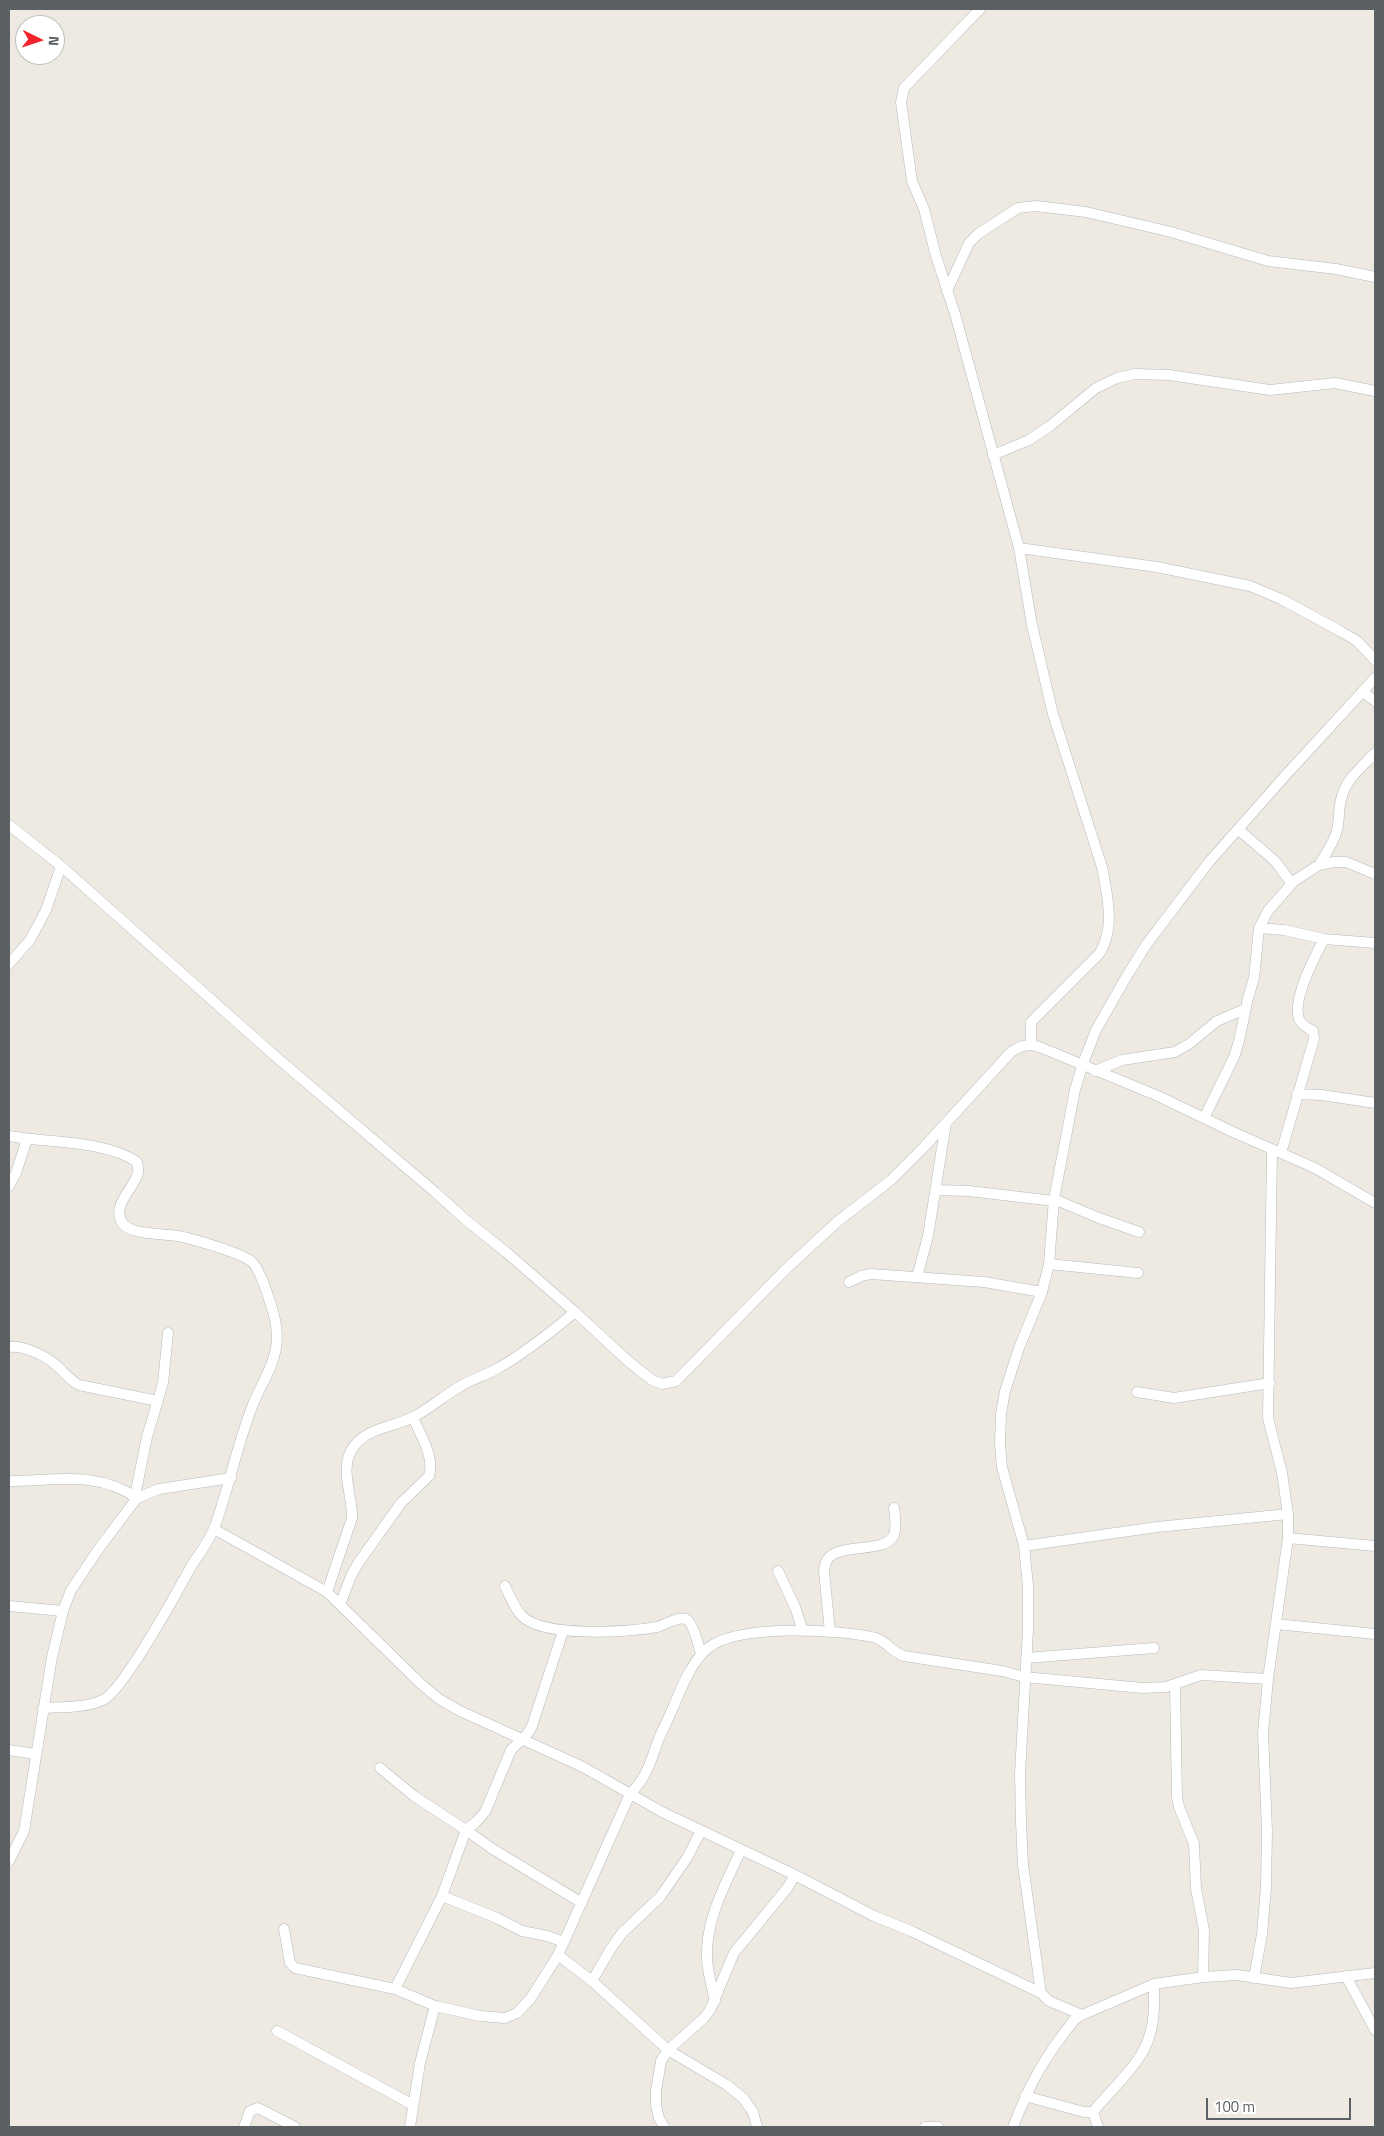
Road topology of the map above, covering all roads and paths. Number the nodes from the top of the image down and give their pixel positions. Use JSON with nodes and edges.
{"nodes":[{"id":1,"x":980,"y":9,"type":"edge"},
{"id":2,"x":1375,"y":276,"type":"edge"},
{"id":3,"x":947,"y":291,"type":"junction"},
{"id":4,"x":1375,"y":391,"type":"edge"},
{"id":5,"x":993,"y":455,"type":"junction"},
{"id":6,"x":1019,"y":548,"type":"junction"},
{"id":7,"x":1375,"y":660,"type":"edge"},
{"id":8,"x":1375,"y":678,"type":"edge"},
{"id":9,"x":1363,"y":692,"type":"junction"},
{"id":10,"x":1375,"y":701,"type":"edge"},
{"id":11,"x":1375,"y":753,"type":"edge"},
{"id":12,"x":9,"y":825,"type":"edge"},
{"id":13,"x":1239,"y":830,"type":"junction"},
{"id":14,"x":1319,"y":864,"type":"junction"},
{"id":15,"x":61,"y":866,"type":"junction"},
{"id":16,"x":1375,"y":874,"type":"edge"},
{"id":17,"x":1292,"y":884,"type":"junction"},
{"id":18,"x":1259,"y":928,"type":"junction"},
{"id":19,"x":1324,"y":939,"type":"junction"},
{"id":20,"x":1375,"y":943,"type":"edge"},
{"id":21,"x":9,"y":964,"type":"edge"},
{"id":22,"x":1246,"y":1009,"type":"junction"},
{"id":23,"x":1031,"y":1044,"type":"junction"},
{"id":24,"x":1082,"y":1066,"type":"junction"},
{"id":25,"x":1095,"y":1072,"type":"junction"},
{"id":26,"x":1297,"y":1094,"type":"junction"},
{"id":27,"x":1375,"y":1103,"type":"edge"},
{"id":28,"x":1204,"y":1118,"type":"junction"},
{"id":29,"x":946,"y":1123,"type":"junction"},
{"id":30,"x":9,"y":1136,"type":"edge"},
{"id":31,"x":27,"y":1139,"type":"junction"},
{"id":32,"x":1276,"y":1151,"type":"junction"},
{"id":33,"x":9,"y":1186,"type":"edge"},
{"id":34,"x":936,"y":1190,"type":"junction"},
{"id":35,"x":1054,"y":1200,"type":"junction"},
{"id":36,"x":1375,"y":1203,"type":"edge"},
{"id":37,"x":1139,"y":1232,"type":"dead end"},
{"id":38,"x":1049,"y":1264,"type":"junction"},
{"id":39,"x":1138,"y":1273,"type":"dead end"},
{"id":40,"x":917,"y":1277,"type":"junction"},
{"id":41,"x":849,"y":1282,"type":"dead end"},
{"id":42,"x":1042,"y":1292,"type":"junction"},
{"id":43,"x":575,"y":1312,"type":"junction"},
{"id":44,"x":168,"y":1333,"type":"dead end"},
{"id":45,"x":9,"y":1347,"type":"edge"},
{"id":46,"x":1270,"y":1383,"type":"junction"},
{"id":47,"x":1137,"y":1392,"type":"dead end"},
{"id":48,"x":158,"y":1401,"type":"junction"},
{"id":49,"x":413,"y":1418,"type":"junction"},
{"id":50,"x":231,"y":1478,"type":"junction"},
{"id":51,"x":9,"y":1481,"type":"edge"},
{"id":52,"x":136,"y":1497,"type":"junction"},
{"id":53,"x":894,"y":1508,"type":"dead end"},
{"id":54,"x":1288,"y":1514,"type":"junction"},
{"id":55,"x":214,"y":1528,"type":"junction"},
{"id":56,"x":1288,"y":1538,"type":"junction"},
{"id":57,"x":1024,"y":1546,"type":"junction"},
{"id":58,"x":1375,"y":1546,"type":"edge"},
{"id":59,"x":778,"y":1571,"type":"dead end"},
{"id":60,"x":505,"y":1586,"type":"dead end"},
{"id":61,"x":326,"y":1592,"type":"junction"},
{"id":62,"x":340,"y":1605,"type":"junction"},
{"id":63,"x":9,"y":1606,"type":"edge"},
{"id":64,"x":63,"y":1610,"type":"junction"},
{"id":65,"x":1276,"y":1624,"type":"junction"},
{"id":66,"x":563,"y":1631,"type":"junction"},
{"id":67,"x":803,"y":1631,"type":"junction"},
{"id":68,"x":830,"y":1632,"type":"junction"},
{"id":69,"x":1375,"y":1634,"type":"edge"},
{"id":70,"x":1154,"y":1648,"type":"dead end"},
{"id":71,"x":701,"y":1654,"type":"junction"},
{"id":72,"x":1026,"y":1658,"type":"junction"},
{"id":73,"x":1024,"y":1677,"type":"junction"},
{"id":74,"x":1268,"y":1679,"type":"junction"},
{"id":75,"x":1175,"y":1684,"type":"junction"},
{"id":76,"x":44,"y":1708,"type":"junction"},
{"id":77,"x":521,"y":1740,"type":"junction"},
{"id":78,"x":9,"y":1750,"type":"edge"},
{"id":79,"x":35,"y":1754,"type":"junction"},
{"id":80,"x":380,"y":1768,"type":"dead end"},
{"id":81,"x":630,"y":1794,"type":"junction"},
{"id":82,"x":466,"y":1830,"type":"junction"},
{"id":83,"x":700,"y":1831,"type":"junction"},
{"id":84,"x":741,"y":1850,"type":"junction"},
{"id":85,"x":10,"y":1856,"type":"edge"},
{"id":86,"x":794,"y":1875,"type":"junction"},
{"id":87,"x":442,"y":1896,"type":"junction"},
{"id":88,"x":582,"y":1903,"type":"junction"},
{"id":89,"x":284,"y":1929,"type":"dead end"},
{"id":90,"x":564,"y":1942,"type":"junction"},
{"id":91,"x":558,"y":1955,"type":"junction"},
{"id":92,"x":1375,"y":1973,"type":"edge"},
{"id":93,"x":1346,"y":1976,"type":"junction"},
{"id":94,"x":1204,"y":1977,"type":"junction"},
{"id":95,"x":1254,"y":1978,"type":"junction"},
{"id":96,"x":592,"y":1981,"type":"junction"},
{"id":97,"x":1154,"y":1984,"type":"junction"},
{"id":98,"x":395,"y":1990,"type":"junction"},
{"id":99,"x":1041,"y":1993,"type":"junction"},
{"id":100,"x":715,"y":2002,"type":"junction"},
{"id":101,"x":436,"y":2006,"type":"junction"},
{"id":102,"x":1082,"y":2015,"type":"junction"},
{"id":103,"x":1375,"y":2030,"type":"edge"},
{"id":104,"x":277,"y":2031,"type":"dead end"},
{"id":105,"x":668,"y":2050,"type":"junction"},
{"id":106,"x":1025,"y":2096,"type":"junction"},
{"id":107,"x":413,"y":2105,"type":"junction"},
{"id":108,"x":1093,"y":2112,"type":"junction"},
{"id":109,"x":244,"y":2127,"type":"edge"},
{"id":110,"x":295,"y":2127,"type":"edge"},
{"id":111,"x":410,"y":2127,"type":"edge"},
{"id":112,"x":664,"y":2127,"type":"edge"},
{"id":113,"x":758,"y":2127,"type":"edge"},
{"id":114,"x":925,"y":2127,"type":"edge"},
{"id":115,"x":938,"y":2127,"type":"edge"},
{"id":116,"x":1013,"y":2127,"type":"edge"},
{"id":117,"x":1098,"y":2127,"type":"edge"}],
"edges":[{"from":1,"to":3,"type":"street"},
{"from":2,"to":3,"type":"street"},
{"from":3,"to":5,"type":"street"},
{"from":4,"to":5,"type":"street"},
{"from":5,"to":6,"type":"street"},
{"from":6,"to":7,"type":"street"},
{"from":6,"to":23,"type":"street"},
{"from":8,"to":9,"type":"street"},
{"from":9,"to":10,"type":"street"},
{"from":9,"to":13,"type":"street"},
{"from":11,"to":14,"type":"street"},
{"from":12,"to":15,"type":"street"},
{"from":13,"to":17,"type":"street"},
{"from":13,"to":24,"type":"street"},
{"from":14,"to":16,"type":"street"},
{"from":14,"to":17,"type":"street"},
{"from":15,"to":21,"type":"street"},
{"from":15,"to":43,"type":"street"},
{"from":17,"to":18,"type":"street"},
{"from":18,"to":19,"type":"street"},
{"from":18,"to":22,"type":"street"},
{"from":19,"to":20,"type":"street"},
{"from":19,"to":26,"type":"street"},
{"from":22,"to":25,"type":"street"},
{"from":22,"to":28,"type":"street"},
{"from":23,"to":24,"type":"street"},
{"from":23,"to":29,"type":"street"},
{"from":24,"to":25,"type":"street"},
{"from":24,"to":35,"type":"street"},
{"from":25,"to":28,"type":"street"},
{"from":26,"to":27,"type":"street"},
{"from":26,"to":32,"type":"street"},
{"from":28,"to":32,"type":"street"},
{"from":29,"to":34,"type":"street"},
{"from":29,"to":43,"type":"street"},
{"from":30,"to":31,"type":"street"},
{"from":31,"to":33,"type":"street"},
{"from":31,"to":50,"type":"street"},
{"from":32,"to":36,"type":"street"},
{"from":32,"to":46,"type":"street"},
{"from":34,"to":35,"type":"street"},
{"from":34,"to":40,"type":"street"},
{"from":35,"to":37,"type":"street"},
{"from":35,"to":38,"type":"street"},
{"from":38,"to":39,"type":"street"},
{"from":38,"to":42,"type":"street"},
{"from":40,"to":41,"type":"street"},
{"from":40,"to":42,"type":"street"},
{"from":42,"to":57,"type":"street"},
{"from":43,"to":49,"type":"street"},
{"from":44,"to":48,"type":"street"},
{"from":45,"to":48,"type":"street"},
{"from":46,"to":47,"type":"street"},
{"from":46,"to":54,"type":"street"},
{"from":48,"to":52,"type":"street"},
{"from":49,"to":61,"type":"street"},
{"from":49,"to":62,"type":"street"},
{"from":50,"to":52,"type":"street"},
{"from":50,"to":55,"type":"street"},
{"from":51,"to":52,"type":"street"},
{"from":52,"to":64,"type":"street"},
{"from":53,"to":68,"type":"street"},
{"from":54,"to":56,"type":"street"},
{"from":54,"to":57,"type":"street"},
{"from":55,"to":61,"type":"street"},
{"from":55,"to":76,"type":"street"},
{"from":56,"to":58,"type":"street"},
{"from":56,"to":65,"type":"street"},
{"from":57,"to":72,"type":"street"},
{"from":59,"to":67,"type":"street"},
{"from":60,"to":66,"type":"street"},
{"from":61,"to":62,"type":"street"},
{"from":62,"to":77,"type":"street"},
{"from":63,"to":64,"type":"street"},
{"from":64,"to":76,"type":"street"},
{"from":65,"to":69,"type":"street"},
{"from":65,"to":74,"type":"street"},
{"from":66,"to":71,"type":"street"},
{"from":66,"to":77,"type":"street"},
{"from":67,"to":68,"type":"street"},
{"from":67,"to":71,"type":"street"},
{"from":68,"to":73,"type":"street"},
{"from":70,"to":72,"type":"street"},
{"from":71,"to":81,"type":"street"},
{"from":72,"to":73,"type":"street"},
{"from":73,"to":75,"type":"street"},
{"from":73,"to":99,"type":"street"},
{"from":74,"to":75,"type":"street"},
{"from":74,"to":95,"type":"street"},
{"from":75,"to":94,"type":"street"},
{"from":76,"to":79,"type":"street"},
{"from":77,"to":81,"type":"street"},
{"from":77,"to":82,"type":"street"},
{"from":78,"to":79,"type":"street"},
{"from":79,"to":85,"type":"street"},
{"from":80,"to":82,"type":"street"},
{"from":81,"to":83,"type":"street"},
{"from":81,"to":88,"type":"street"},
{"from":82,"to":87,"type":"street"},
{"from":82,"to":88,"type":"street"},
{"from":83,"to":84,"type":"street"},
{"from":83,"to":96,"type":"street"},
{"from":84,"to":86,"type":"street"},
{"from":84,"to":100,"type":"street"},
{"from":86,"to":99,"type":"street"},
{"from":86,"to":100,"type":"street"},
{"from":87,"to":90,"type":"street"},
{"from":87,"to":98,"type":"street"},
{"from":88,"to":90,"type":"street"},
{"from":89,"to":98,"type":"street"},
{"from":90,"to":91,"type":"street"},
{"from":91,"to":96,"type":"street"},
{"from":91,"to":101,"type":"street"},
{"from":92,"to":93,"type":"street"},
{"from":93,"to":95,"type":"street"},
{"from":93,"to":103,"type":"street"},
{"from":94,"to":95,"type":"street"},
{"from":94,"to":97,"type":"street"},
{"from":96,"to":105,"type":"street"},
{"from":97,"to":102,"type":"street"},
{"from":97,"to":108,"type":"street"},
{"from":98,"to":101,"type":"street"},
{"from":99,"to":102,"type":"street"},
{"from":100,"to":105,"type":"street"},
{"from":101,"to":107,"type":"street"},
{"from":102,"to":106,"type":"street"},
{"from":104,"to":107,"type":"street"},
{"from":105,"to":112,"type":"street"},
{"from":105,"to":113,"type":"street"},
{"from":106,"to":108,"type":"street"},
{"from":106,"to":116,"type":"street"},
{"from":107,"to":111,"type":"street"},
{"from":108,"to":117,"type":"street"},
{"from":109,"to":110,"type":"street"},
{"from":114,"to":115,"type":"street"}]}
